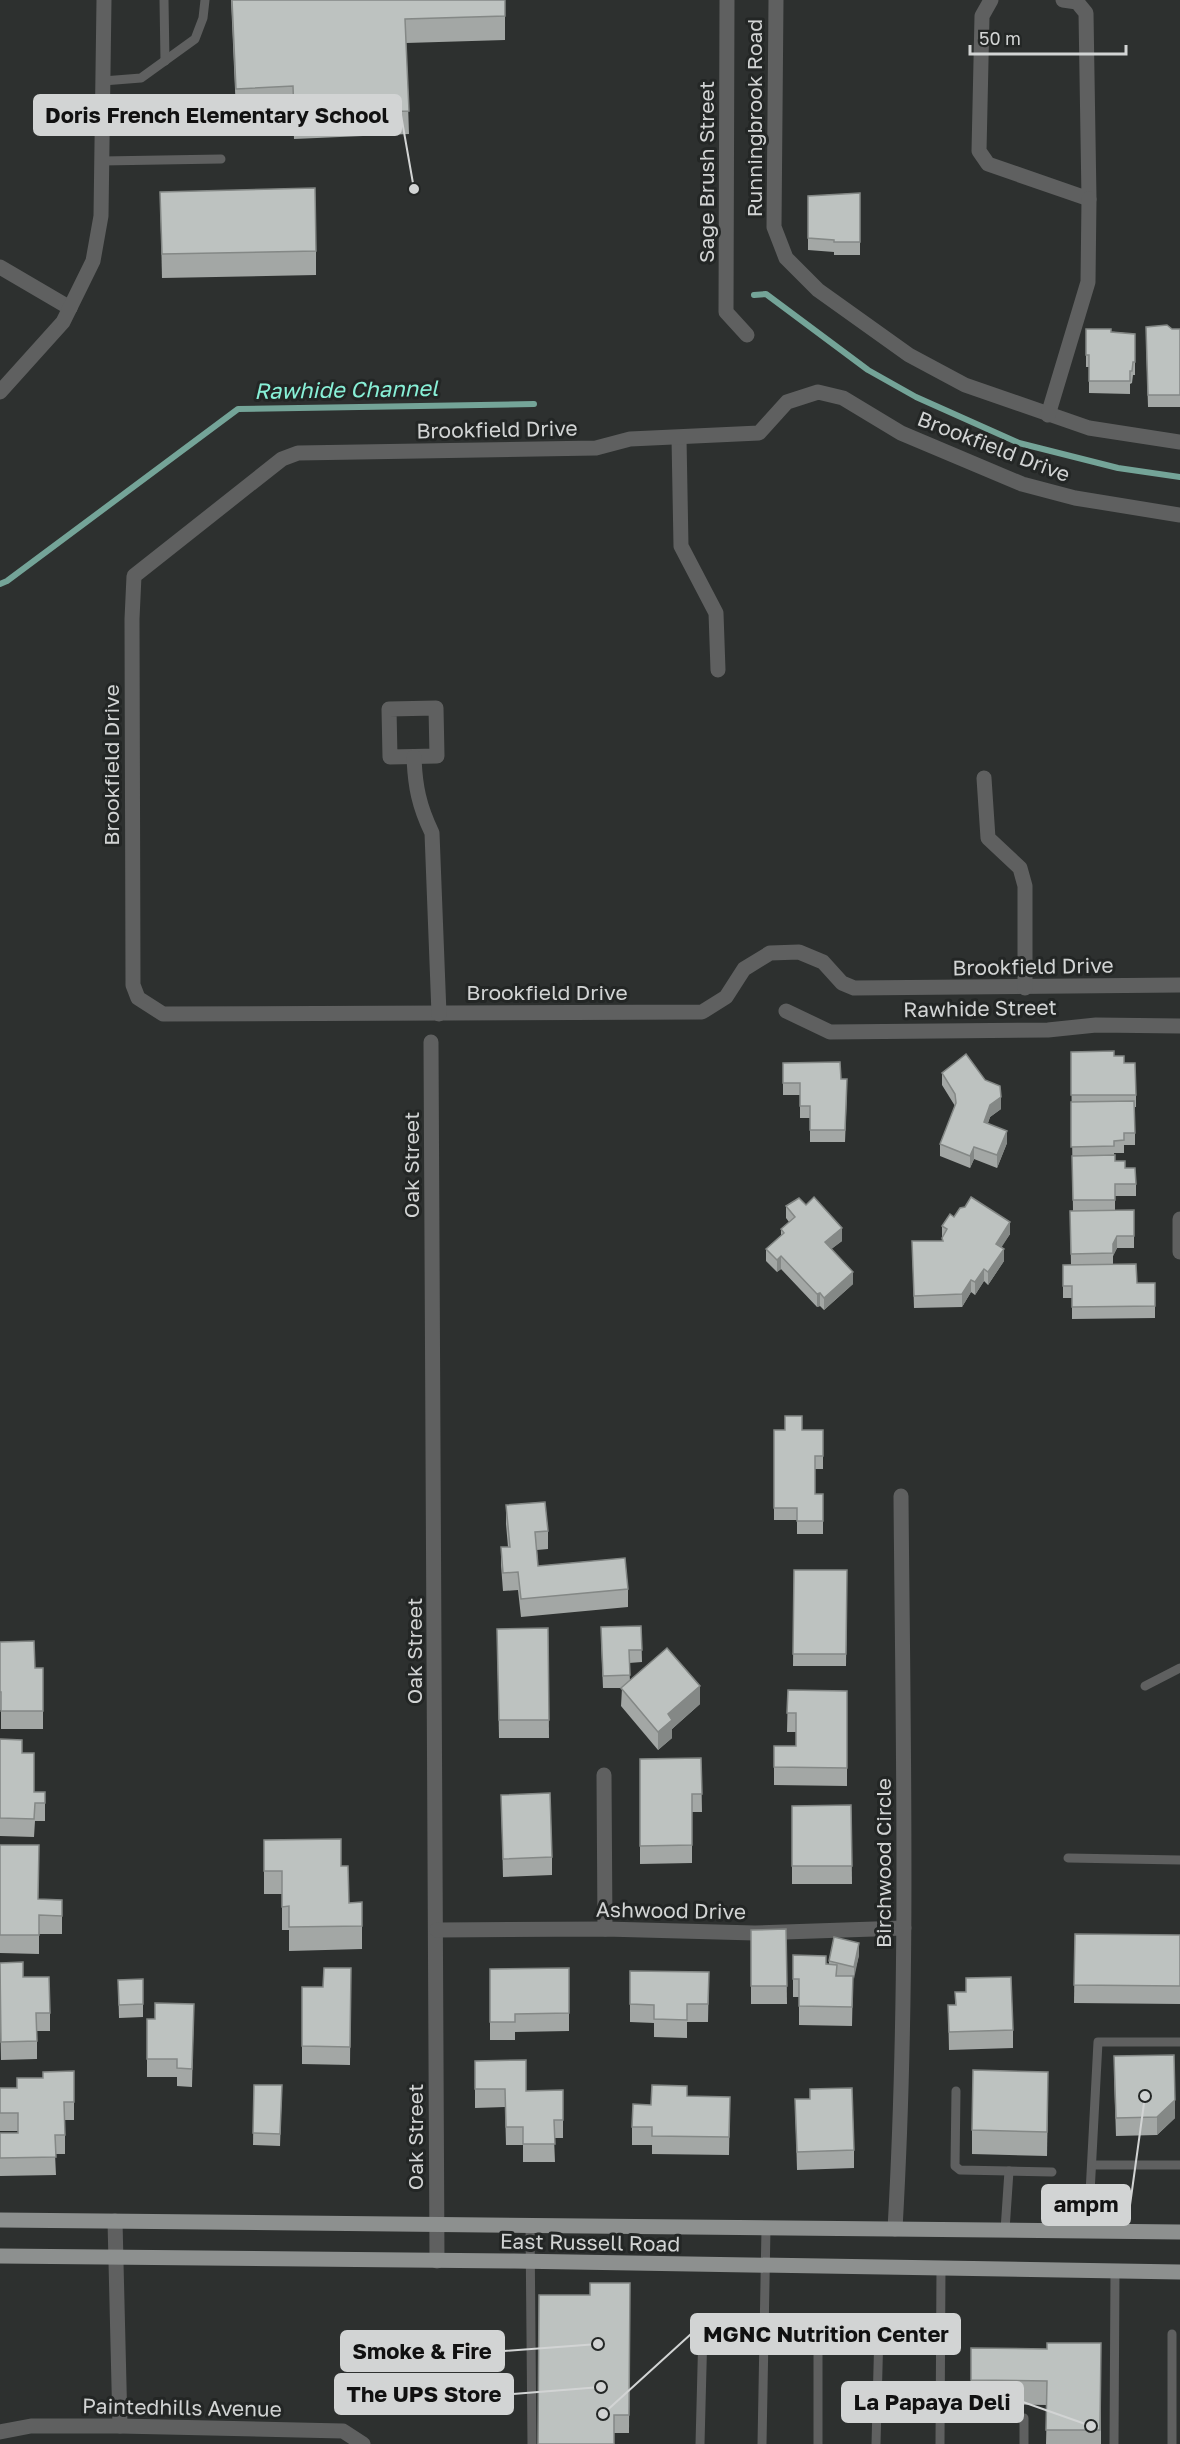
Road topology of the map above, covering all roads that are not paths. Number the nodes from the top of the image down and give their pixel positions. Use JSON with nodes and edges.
{"nodes":[{"id":1,"x":104,"y":0,"type":"edge"},
{"id":2,"x":164,"y":0,"type":"edge"},
{"id":3,"x":205,"y":0,"type":"edge"},
{"id":4,"x":727,"y":0,"type":"edge"},
{"id":5,"x":776,"y":0,"type":"edge"},
{"id":6,"x":991,"y":0,"type":"edge"},
{"id":7,"x":1063,"y":0,"type":"edge"},
{"id":8,"x":165,"y":61,"type":"junction"},
{"id":9,"x":103,"y":81,"type":"junction"},
{"id":10,"x":221,"y":159,"type":"dead end"},
{"id":11,"x":102,"y":161,"type":"junction"},
{"id":12,"x":1089,"y":199,"type":"junction"},
{"id":13,"x":0,"y":267,"type":"edge"},
{"id":14,"x":70,"y":308,"type":"junction"},
{"id":15,"x":747,"y":335,"type":"dead end"},
{"id":16,"x":0,"y":392,"type":"edge"},
{"id":17,"x":1048,"y":416,"type":"junction"},
{"id":18,"x":679,"y":438,"type":"junction"},
{"id":19,"x":1180,"y":442,"type":"edge"},
{"id":20,"x":1180,"y":514,"type":"edge"},
{"id":21,"x":718,"y":670,"type":"dead end"},
{"id":22,"x":414,"y":757,"type":"junction"},
{"id":23,"x":984,"y":778,"type":"dead end"},
{"id":24,"x":1180,"y":985,"type":"edge"},
{"id":25,"x":1025,"y":988,"type":"junction"},
{"id":26,"x":786,"y":1011,"type":"dead end"},
{"id":27,"x":439,"y":1014,"type":"junction"},
{"id":28,"x":1180,"y":1026,"type":"edge"},
{"id":29,"x":431,"y":1042,"type":"dead end"},
{"id":30,"x":1180,"y":1219,"type":"edge"},
{"id":31,"x":1180,"y":1252,"type":"edge"},
{"id":32,"x":901,"y":1496,"type":"dead end"},
{"id":33,"x":1180,"y":1668,"type":"edge"},
{"id":34,"x":1144,"y":1686,"type":"dead end"},
{"id":35,"x":604,"y":1775,"type":"dead end"},
{"id":36,"x":1068,"y":1858,"type":"dead end"},
{"id":37,"x":1180,"y":1860,"type":"edge"},
{"id":38,"x":904,"y":1928,"type":"junction"},
{"id":39,"x":604,"y":1929,"type":"junction"},
{"id":40,"x":437,"y":1930,"type":"junction"},
{"id":41,"x":1180,"y":2042,"type":"edge"},
{"id":42,"x":956,"y":2091,"type":"dead end"},
{"id":43,"x":1092,"y":2165,"type":"junction"},
{"id":44,"x":1180,"y":2165,"type":"edge"},
{"id":45,"x":1009,"y":2171,"type":"junction"},
{"id":46,"x":1052,"y":2172,"type":"dead end"},
{"id":47,"x":0,"y":2220,"type":"edge"},
{"id":48,"x":115,"y":2221,"type":"junction"},
{"id":49,"x":436,"y":2224,"type":"junction"},
{"id":50,"x":530,"y":2226,"type":"junction"},
{"id":51,"x":766,"y":2228,"type":"junction"},
{"id":52,"x":896,"y":2229,"type":"junction"},
{"id":53,"x":1005,"y":2230,"type":"junction"},
{"id":54,"x":1088,"y":2231,"type":"junction"},
{"id":55,"x":1180,"y":2232,"type":"edge"},
{"id":56,"x":0,"y":2256,"type":"edge"},
{"id":57,"x":116,"y":2257,"type":"junction"},
{"id":58,"x":437,"y":2260,"type":"junction"},
{"id":59,"x":531,"y":2262,"type":"junction"},
{"id":60,"x":765,"y":2265,"type":"junction"},
{"id":61,"x":941,"y":2268,"type":"junction"},
{"id":62,"x":1115,"y":2271,"type":"junction"},
{"id":63,"x":1180,"y":2272,"type":"edge"},
{"id":64,"x":702,"y":2329,"type":"dead end"},
{"id":65,"x":819,"y":2330,"type":"dead end"},
{"id":66,"x":879,"y":2330,"type":"dead end"},
{"id":67,"x":1172,"y":2334,"type":"dead end"},
{"id":68,"x":940,"y":2418,"type":"junction"},
{"id":69,"x":120,"y":2426,"type":"junction"},
{"id":70,"x":0,"y":2432,"type":"edge"},
{"id":71,"x":362,"y":2443,"type":"edge"},
{"id":72,"x":532,"y":2444,"type":"edge"},
{"id":73,"x":700,"y":2444,"type":"edge"},
{"id":74,"x":762,"y":2444,"type":"edge"},
{"id":75,"x":818,"y":2444,"type":"edge"},
{"id":76,"x":876,"y":2444,"type":"edge"},
{"id":77,"x":940,"y":2444,"type":"edge"},
{"id":78,"x":1023,"y":2444,"type":"edge"},
{"id":79,"x":1114,"y":2444,"type":"edge"},
{"id":80,"x":1172,"y":2444,"type":"edge"}],
"edges":[{"from":1,"to":9,"type":"street"},
{"from":2,"to":8,"type":"lane"},
{"from":3,"to":8,"type":"lane"},
{"from":4,"to":15,"type":"street","name":"Sage Brush Street"},
{"from":5,"to":17,"type":"street","name":"Runningbrook Road"},
{"from":6,"to":12,"type":"street"},
{"from":7,"to":12,"type":"street"},
{"from":8,"to":9,"type":"lane"},
{"from":9,"to":11,"type":"street"},
{"from":10,"to":11,"type":"lane"},
{"from":11,"to":14,"type":"street"},
{"from":12,"to":17,"type":"street"},
{"from":13,"to":14,"type":"street"},
{"from":14,"to":16,"type":"street"},
{"from":17,"to":19,"type":"street","name":"Runningbrook Road"},
{"from":18,"to":20,"type":"street","name":"Brookfield Drive"},
{"from":18,"to":21,"type":"street"},
{"from":18,"to":27,"type":"street","name":"Brookfield Drive"},
{"from":22,"to":22,"type":"street"},
{"from":22,"to":27,"type":"street"},
{"from":23,"to":25,"type":"street"},
{"from":24,"to":25,"type":"street","name":"Brookfield Drive"},
{"from":25,"to":27,"type":"street","name":"Brookfield Drive"},
{"from":26,"to":28,"type":"street","name":"Rawhide Street"},
{"from":29,"to":40,"type":"street","name":"Oak Street"},
{"from":30,"to":31,"type":"street"},
{"from":32,"to":38,"type":"street","name":"Birchwood Circle"},
{"from":33,"to":34,"type":"lane"},
{"from":35,"to":39,"type":"street"},
{"from":36,"to":37,"type":"lane"},
{"from":38,"to":39,"type":"street","name":"Ashwood Drive"},
{"from":38,"to":52,"type":"street","name":"Birchwood Circle"},
{"from":39,"to":40,"type":"street","name":"Ashwood Drive"},
{"from":40,"to":49,"type":"street","name":"Oak Street"},
{"from":41,"to":43,"type":"lane"},
{"from":42,"to":45,"type":"lane"},
{"from":43,"to":44,"type":"lane"},
{"from":43,"to":54,"type":"lane"},
{"from":45,"to":46,"type":"lane"},
{"from":45,"to":53,"type":"lane"},
{"from":47,"to":48,"type":"main road","name":"East Russell Road"},
{"from":48,"to":49,"type":"main road","name":"East Russell Road"},
{"from":48,"to":57,"type":"street"},
{"from":49,"to":50,"type":"main road","name":"East Russell Road"},
{"from":49,"to":58,"type":"street","name":"Oak Street"},
{"from":50,"to":51,"type":"main road","name":"East Russell Road"},
{"from":50,"to":59,"type":"lane"},
{"from":51,"to":52,"type":"main road","name":"East Russell Road"},
{"from":51,"to":60,"type":"lane"},
{"from":52,"to":53,"type":"main road","name":"East Russell Road"},
{"from":53,"to":54,"type":"main road","name":"East Russell Road"},
{"from":54,"to":55,"type":"main road","name":"East Russell Road"},
{"from":56,"to":57,"type":"main road","name":"East Russell Road"},
{"from":57,"to":58,"type":"main road","name":"East Russell Road"},
{"from":57,"to":69,"type":"street"},
{"from":58,"to":59,"type":"main road","name":"East Russell Road"},
{"from":59,"to":60,"type":"main road","name":"East Russell Road"},
{"from":59,"to":72,"type":"lane"},
{"from":60,"to":61,"type":"main road","name":"East Russell Road"},
{"from":60,"to":74,"type":"lane"},
{"from":61,"to":62,"type":"main road","name":"East Russell Road"},
{"from":61,"to":68,"type":"lane"},
{"from":62,"to":63,"type":"main road","name":"East Russell Road"},
{"from":62,"to":79,"type":"lane"},
{"from":64,"to":73,"type":"lane"},
{"from":65,"to":75,"type":"lane"},
{"from":66,"to":76,"type":"lane"},
{"from":67,"to":80,"type":"lane"},
{"from":68,"to":77,"type":"lane"},
{"from":68,"to":78,"type":"lane"},
{"from":69,"to":70,"type":"street","name":"Paintedhills Avenue"},
{"from":69,"to":71,"type":"street","name":"Paintedhills Avenue"}]}
